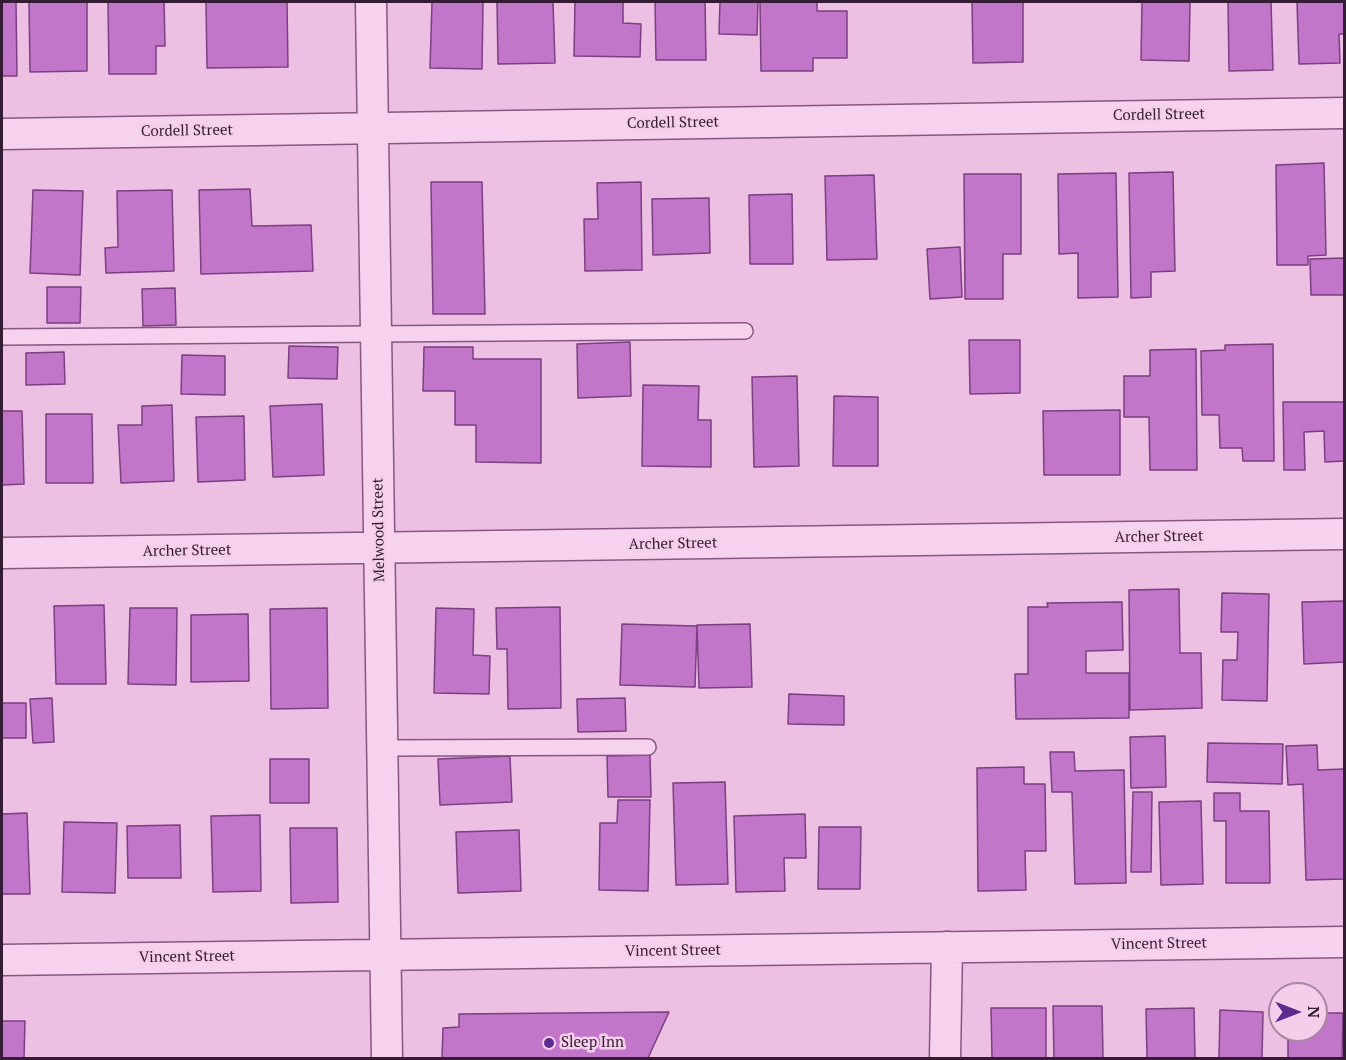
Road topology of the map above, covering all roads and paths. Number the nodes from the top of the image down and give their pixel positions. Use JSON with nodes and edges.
{"nodes":[{"id":1,"x":371,"y":2,"type":"edge"},
{"id":2,"x":1344,"y":113,"type":"edge"},
{"id":3,"x":373,"y":128,"type":"junction"},
{"id":4,"x":2,"y":134,"type":"edge"},
{"id":5,"x":745,"y":331,"type":"dead end"},
{"id":6,"x":376,"y":334,"type":"junction"},
{"id":7,"x":2,"y":337,"type":"edge"},
{"id":8,"x":1344,"y":534,"type":"edge"},
{"id":9,"x":380,"y":548,"type":"junction"},
{"id":10,"x":2,"y":553,"type":"edge"},
{"id":11,"x":648,"y":747,"type":"dead end"},
{"id":12,"x":383,"y":748,"type":"junction"},
{"id":13,"x":1344,"y":942,"type":"edge"},
{"id":14,"x":946,"y":947,"type":"junction"},
{"id":15,"x":386,"y":955,"type":"junction"},
{"id":16,"x":2,"y":960,"type":"edge"},
{"id":17,"x":387,"y":1059,"type":"edge"},
{"id":18,"x":945,"y":1059,"type":"edge"}],
"edges":[{"from":1,"to":3,"type":"street","name":"Melwood Street"},
{"from":2,"to":3,"type":"street","name":"Cordell Street"},
{"from":3,"to":4,"type":"street","name":"Cordell Street"},
{"from":3,"to":6,"type":"street","name":"Melwood Street"},
{"from":5,"to":6,"type":"lane"},
{"from":6,"to":7,"type":"lane"},
{"from":6,"to":9,"type":"street","name":"Melwood Street"},
{"from":8,"to":9,"type":"street","name":"Archer Street"},
{"from":9,"to":10,"type":"street","name":"Archer Street"},
{"from":9,"to":12,"type":"street","name":"Melwood Street"},
{"from":11,"to":12,"type":"lane"},
{"from":12,"to":15,"type":"street","name":"Melwood Street"},
{"from":13,"to":14,"type":"street","name":"Vincent Street"},
{"from":14,"to":15,"type":"street","name":"Vincent Street"},
{"from":14,"to":18,"type":"street"},
{"from":15,"to":16,"type":"street","name":"Vincent Street"},
{"from":15,"to":17,"type":"street","name":"Melwood Street"}]}
